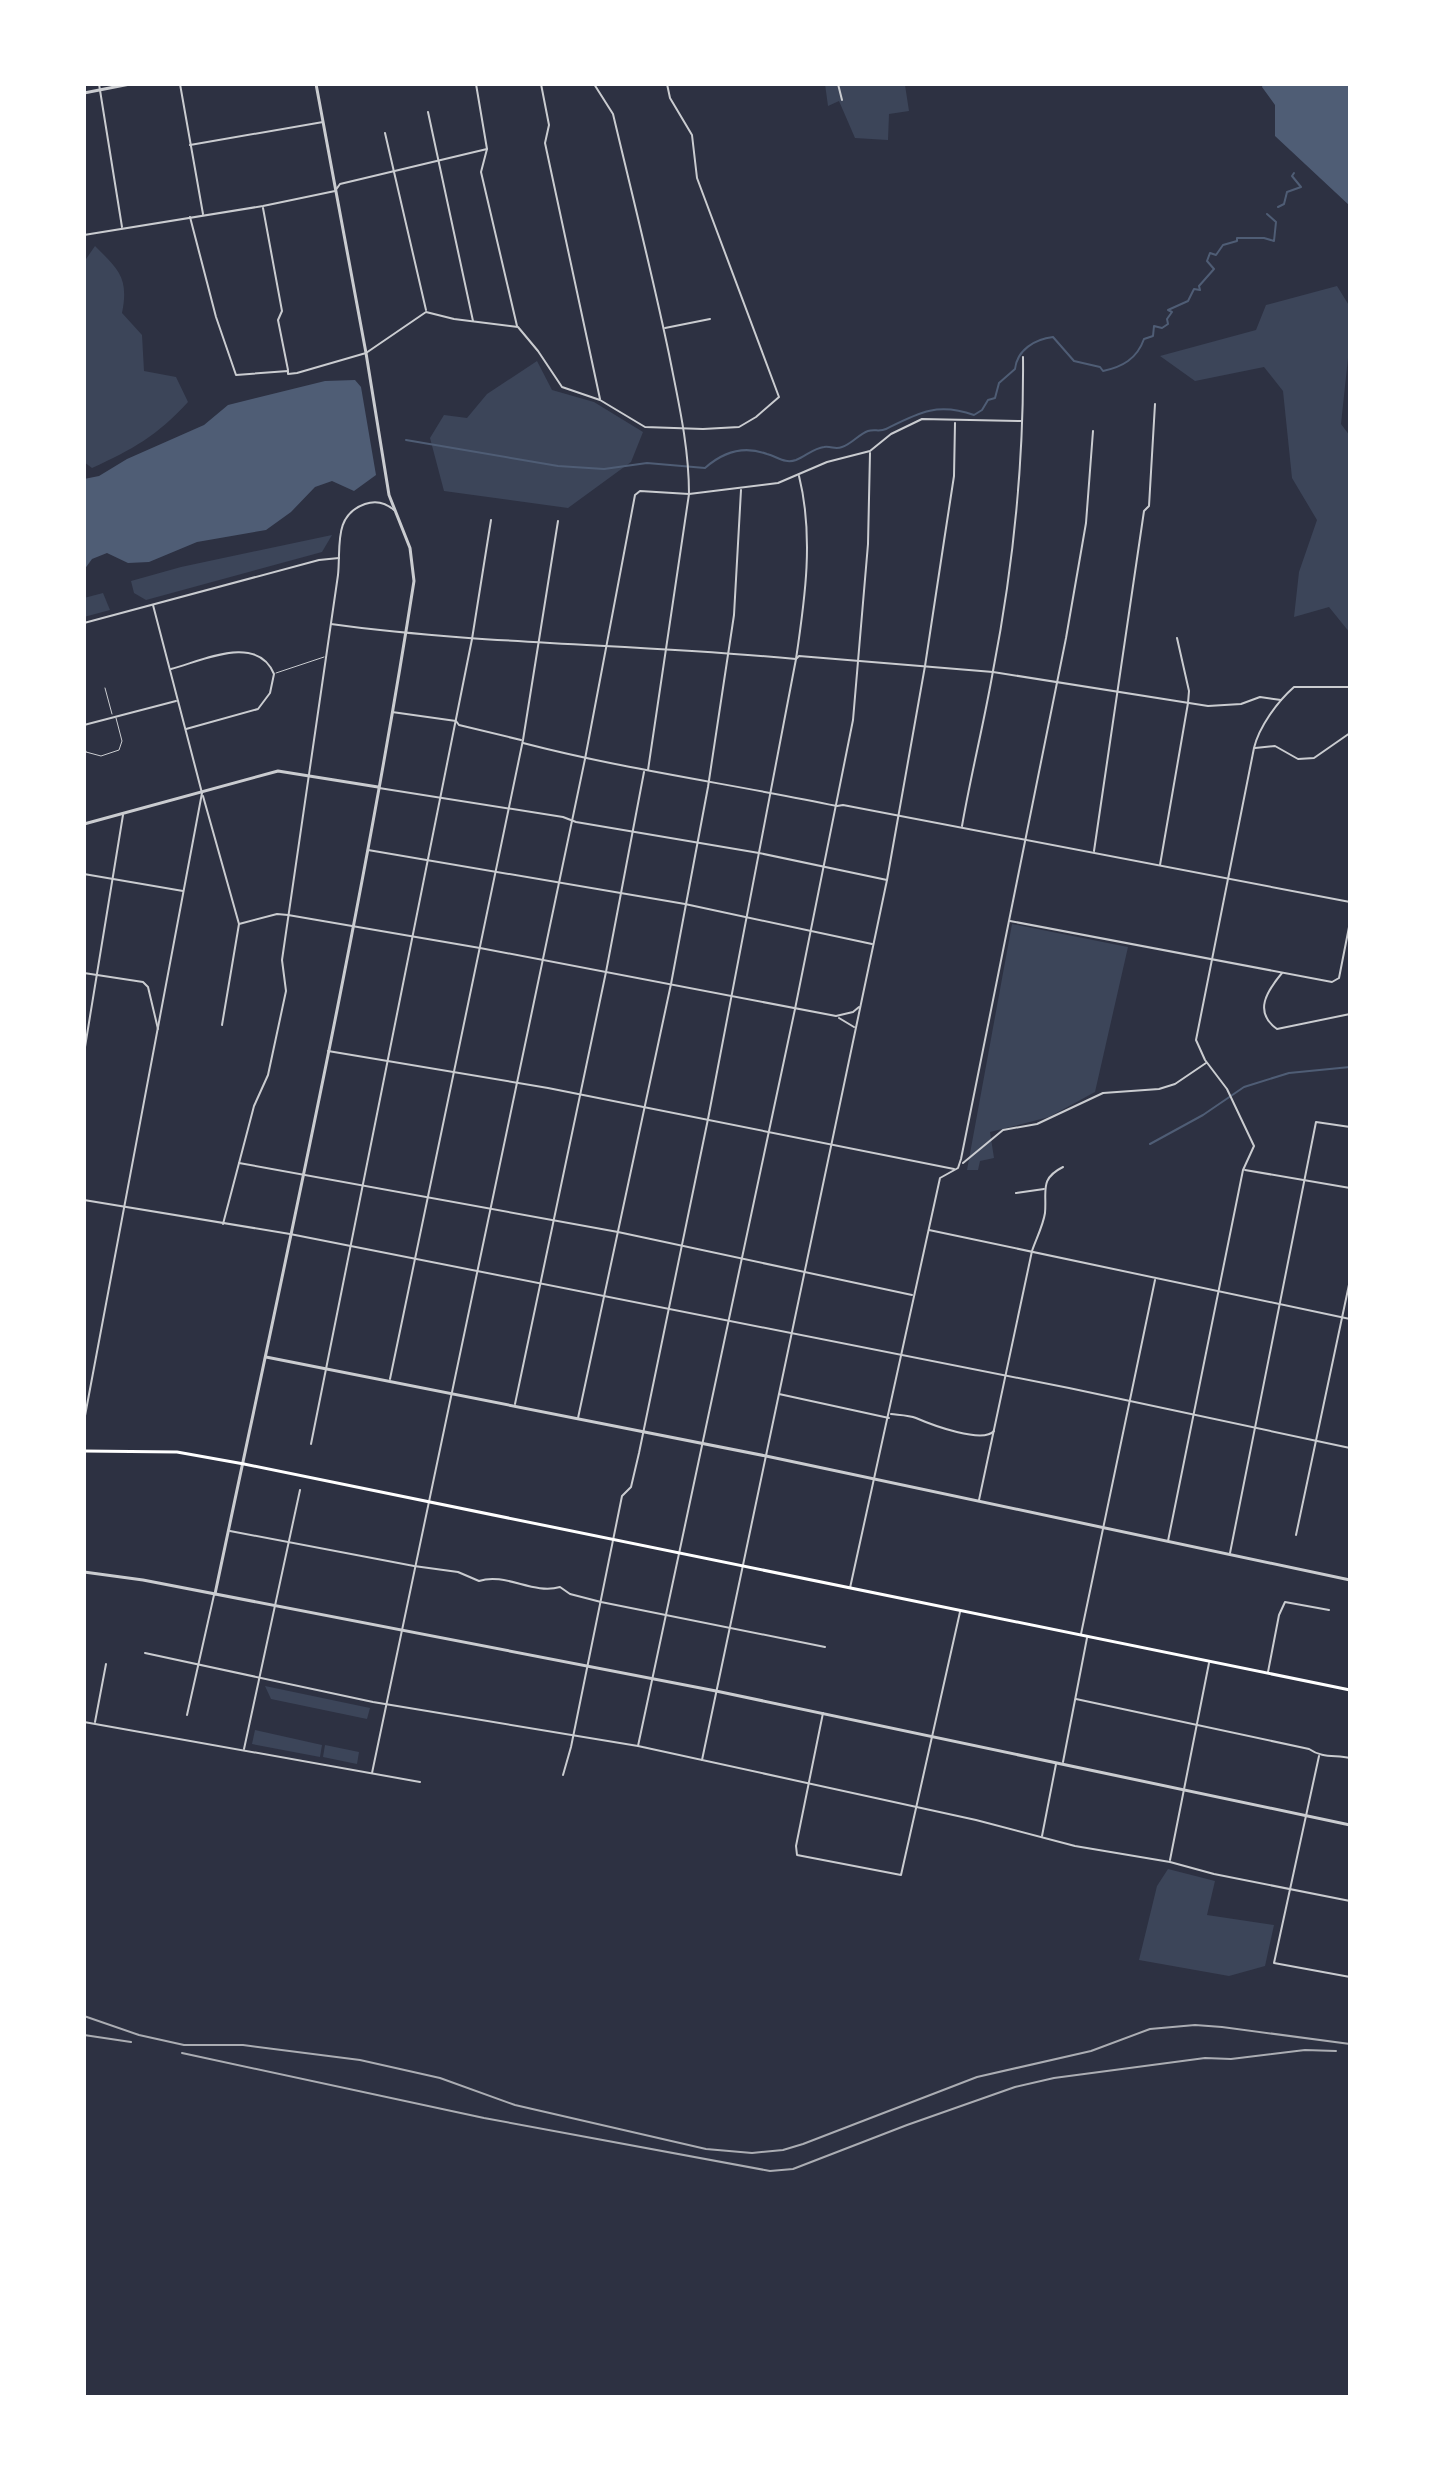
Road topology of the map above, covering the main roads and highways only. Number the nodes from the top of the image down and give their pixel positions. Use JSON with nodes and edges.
{"nodes":[{"id":1,"x":84,"y":1451,"type":"edge"},
{"id":2,"x":1350,"y":1690,"type":"edge"}],
"edges":[{"from":1,"to":2,"type":"main road"}]}
